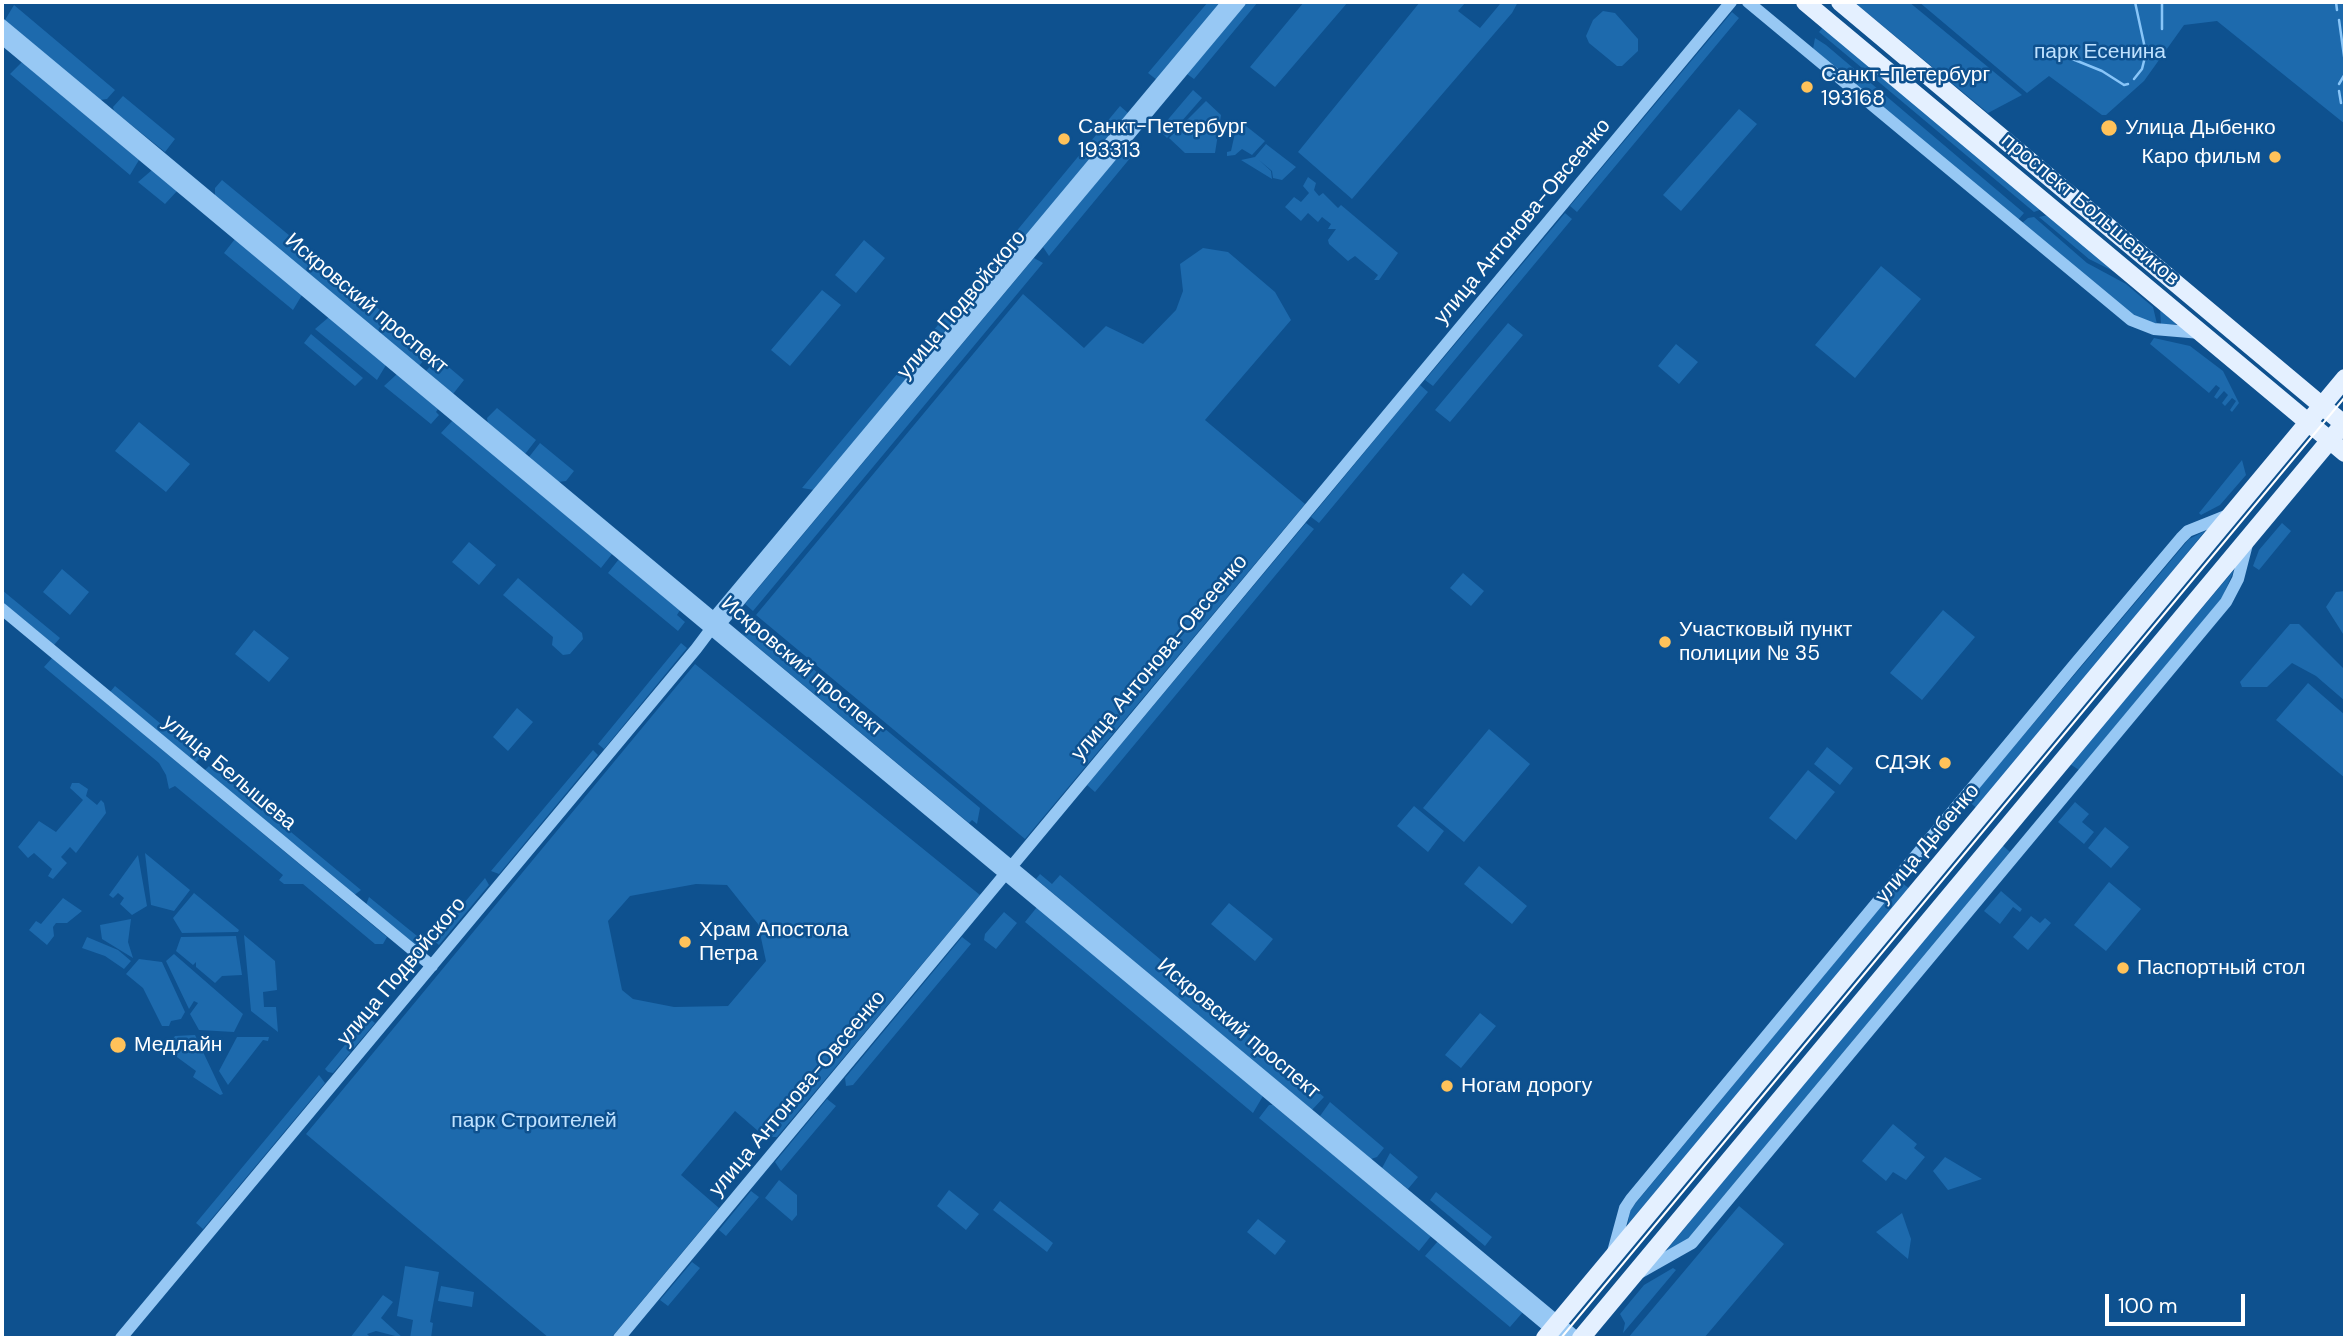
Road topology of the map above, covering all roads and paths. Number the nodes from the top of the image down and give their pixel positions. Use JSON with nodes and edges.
{"nodes":[{"id":1,"x":1228,"y":2,"type":"edge"},
{"id":2,"x":1240,"y":2,"type":"edge"},
{"id":3,"x":1731,"y":2,"type":"edge"},
{"id":4,"x":1748,"y":2,"type":"edge"},
{"id":5,"x":1805,"y":2,"type":"edge"},
{"id":6,"x":1840,"y":2,"type":"edge"},
{"id":7,"x":2,"y":25,"type":"edge"},
{"id":8,"x":2,"y":38,"type":"edge"},
{"id":9,"x":2201,"y":333,"type":"junction"},
{"id":10,"x":2345,"y":378,"type":"edge"},
{"id":11,"x":2322,"y":405,"type":"junction"},
{"id":12,"x":2308,"y":422,"type":"junction"},
{"id":13,"x":2345,"y":423,"type":"edge"},
{"id":14,"x":2330,"y":440,"type":"junction"},
{"id":15,"x":2345,"y":453,"type":"edge"},
{"id":16,"x":2231,"y":514,"type":"junction"},
{"id":17,"x":2,"y":609,"type":"edge"},
{"id":18,"x":715,"y":624,"type":"junction"},
{"id":19,"x":1009,"y":870,"type":"junction"},
{"id":20,"x":432,"y":966,"type":"junction"},
{"id":21,"x":1612,"y":1256,"type":"junction"},
{"id":22,"x":1554,"y":1332,"type":"edge"},
{"id":23,"x":121,"y":1338,"type":"edge"},
{"id":24,"x":620,"y":1338,"type":"edge"},
{"id":25,"x":1579,"y":1338,"type":"edge"}],
"edges":[{"from":1,"to":18,"type":"street","name":"улица Подвойского"},
{"from":2,"to":18,"type":"street","name":"улица Подвойского"},
{"from":3,"to":19,"type":"street","name":"улица Антонова-Овсеенко"},
{"from":4,"to":9,"type":"street"},
{"from":5,"to":9,"type":"main road","name":"проспект Большевиков"},
{"from":6,"to":11,"type":"main road","name":"проспект Большевиков"},
{"from":7,"to":18,"type":"street","name":"Искровский проспект"},
{"from":8,"to":18,"type":"street","name":"Искровский проспект"},
{"from":9,"to":12,"type":"main road","name":"проспект Большевиков"},
{"from":10,"to":11,"type":"main road","name":"улица Дыбенко"},
{"from":11,"to":12,"type":"main road","name":"улица Дыбенко"},
{"from":11,"to":13,"type":"main road","name":"проспект Большевиков"},
{"from":12,"to":14,"type":"main road","name":"проспект Большевиков"},
{"from":12,"to":16,"type":"main road","name":"улица Дыбенко"},
{"from":13,"to":14,"type":"main road"},
{"from":14,"to":15,"type":"main road","name":"проспект Большевиков"},
{"from":14,"to":25,"type":"main road"},
{"from":16,"to":21,"type":"main road","name":"улица Дыбенко"},
{"from":16,"to":21,"type":"street"},
{"from":17,"to":20,"type":"street","name":"улица Белышева"},
{"from":18,"to":19,"type":"street","name":"Искровский проспект"},
{"from":18,"to":20,"type":"street","name":"улица Подвойского"},
{"from":19,"to":22,"type":"street","name":"Искровский проспект"},
{"from":19,"to":24,"type":"street","name":"улица Антонова-Овсеенко"},
{"from":20,"to":23,"type":"street","name":"улица Подвойского"},
{"from":21,"to":22,"type":"main road","name":"улица Дыбенко"},
{"from":22,"to":25,"type":"street","name":"Искровский проспект"}]}
